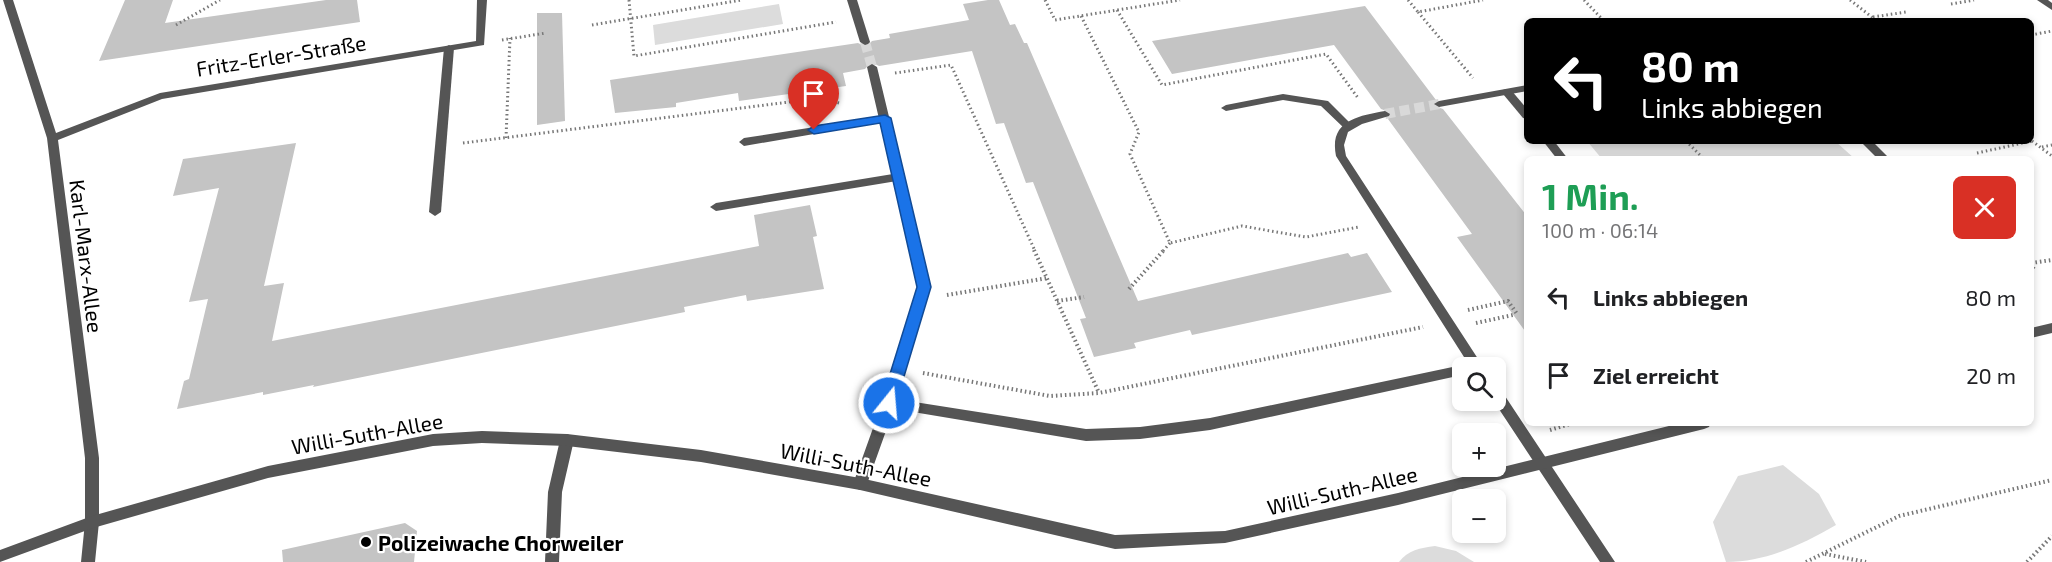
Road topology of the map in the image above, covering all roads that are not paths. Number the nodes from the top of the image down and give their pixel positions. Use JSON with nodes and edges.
{"nodes":[{"id":1,"x":8,"y":0,"type":"edge"},
{"id":2,"x":482,"y":0,"type":"edge"},
{"id":3,"x":852,"y":0,"type":"edge"},
{"id":4,"x":2042,"y":0,"type":"edge"},
{"id":5,"x":2052,"y":7,"type":"edge"},
{"id":6,"x":865,"y":42,"type":"tunnel mouth"},
{"id":7,"x":449,"y":48,"type":"junction"},
{"id":8,"x":873,"y":71,"type":"tunnel mouth"},
{"id":9,"x":1524,"y":89,"type":"edge"},
{"id":10,"x":1507,"y":92,"type":"junction"},
{"id":11,"x":1439,"y":104,"type":"tunnel mouth"},
{"id":12,"x":1226,"y":108,"type":"dead end"},
{"id":13,"x":1524,"y":112,"type":"edge"},
{"id":14,"x":1385,"y":114,"type":"tunnel mouth"},
{"id":15,"x":885,"y":118,"type":"junction"},
{"id":16,"x":1348,"y":126,"type":"junction"},
{"id":17,"x":52,"y":138,"type":"junction"},
{"id":18,"x":744,"y":142,"type":"dead end"},
{"id":19,"x":1550,"y":144,"type":"edge"},
{"id":20,"x":1868,"y":144,"type":"edge"},
{"id":21,"x":1560,"y":156,"type":"edge"},
{"id":22,"x":1882,"y":156,"type":"edge"},
{"id":23,"x":899,"y":177,"type":"junction"},
{"id":24,"x":716,"y":207,"type":"dead end"},
{"id":25,"x":435,"y":212,"type":"dead end"},
{"id":26,"x":2052,"y":328,"type":"edge"},
{"id":27,"x":2034,"y":332,"type":"edge"},
{"id":28,"x":1471,"y":357,"type":"edge"},
{"id":29,"x":1452,"y":372,"type":"edge"},
{"id":30,"x":889,"y":403,"type":"junction"},
{"id":31,"x":1506,"y":410,"type":"edge"},
{"id":32,"x":1692,"y":426,"type":"edge"},
{"id":33,"x":567,"y":440,"type":"junction"},
{"id":34,"x":1541,"y":465,"type":"junction"},
{"id":35,"x":860,"y":484,"type":"junction"},
{"id":36,"x":92,"y":522,"type":"junction"},
{"id":37,"x":0,"y":557,"type":"edge"},
{"id":38,"x":88,"y":562,"type":"edge"},
{"id":39,"x":552,"y":562,"type":"edge"},
{"id":40,"x":1608,"y":562,"type":"edge"}],
"edges":[{"from":1,"to":17,"type":"street","name":"Karl-Marx-Allee"},
{"from":2,"to":7,"type":"street","name":"Fritz-Erler-Straße"},
{"from":3,"to":6,"type":"street"},
{"from":4,"to":5,"type":"street"},
{"from":7,"to":17,"type":"street","name":"Fritz-Erler-Straße"},
{"from":7,"to":25,"type":"street"},
{"from":8,"to":15,"type":"street"},
{"from":9,"to":10,"type":"street"},
{"from":10,"to":11,"type":"street"},
{"from":10,"to":13,"type":"street"},
{"from":12,"to":16,"type":"street"},
{"from":14,"to":16,"type":"street"},
{"from":15,"to":18,"type":"street"},
{"from":15,"to":23,"type":"street"},
{"from":16,"to":28,"type":"street"},
{"from":17,"to":36,"type":"street","name":"Karl-Marx-Allee"},
{"from":19,"to":21,"type":"street"},
{"from":20,"to":22,"type":"street"},
{"from":23,"to":24,"type":"street"},
{"from":23,"to":30,"type":"street"},
{"from":26,"to":27,"type":"street"},
{"from":29,"to":30,"type":"street"},
{"from":30,"to":35,"type":"street"},
{"from":31,"to":34,"type":"street"},
{"from":32,"to":34,"type":"street","name":"Willi-Suth-Allee"},
{"from":33,"to":35,"type":"street","name":"Willi-Suth-Allee"},
{"from":33,"to":36,"type":"street","name":"Willi-Suth-Allee"},
{"from":33,"to":39,"type":"street"},
{"from":34,"to":35,"type":"street","name":"Willi-Suth-Allee"},
{"from":34,"to":40,"type":"street"},
{"from":36,"to":37,"type":"street","name":"Willi-Suth-Allee"},
{"from":36,"to":38,"type":"street","name":"Karl-Marx-Allee"}]}
